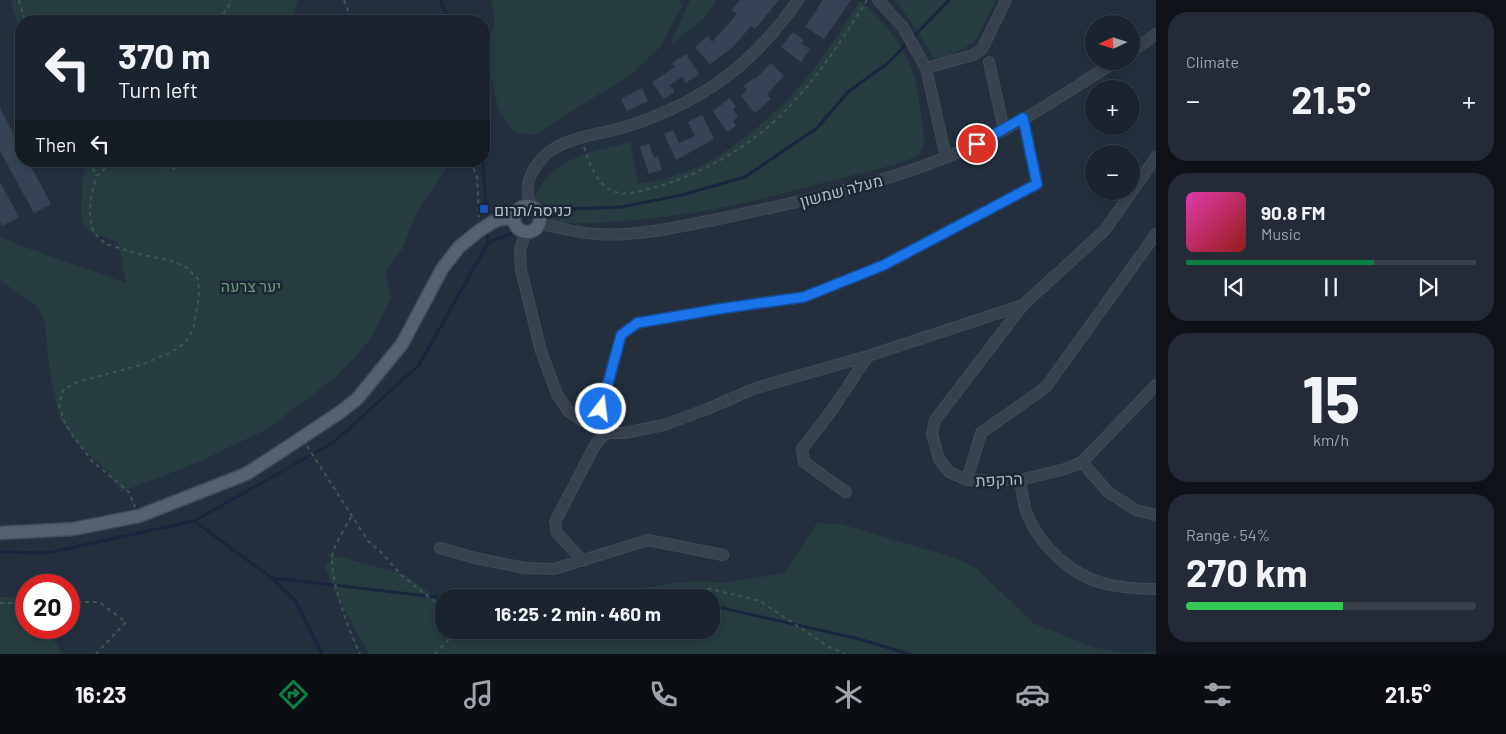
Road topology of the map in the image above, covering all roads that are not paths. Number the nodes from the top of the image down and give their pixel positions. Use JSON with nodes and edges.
{"nodes":[{"id":1,"x":798,"y":0,"type":"edge"},
{"id":2,"x":878,"y":0,"type":"edge"},
{"id":3,"x":1006,"y":0,"type":"edge"},
{"id":4,"x":1156,"y":34,"type":"edge"},
{"id":5,"x":1140,"y":46,"type":"edge"},
{"id":6,"x":989,"y":62,"type":"dead end"},
{"id":7,"x":926,"y":68,"type":"junction"},
{"id":8,"x":1102,"y":70,"type":"edge"},
{"id":9,"x":1023,"y":118,"type":"junction"},
{"id":10,"x":1004,"y":130,"type":"junction"},
{"id":11,"x":946,"y":156,"type":"junction"},
{"id":12,"x":1156,"y":157,"type":"edge"},
{"id":13,"x":530,"y":206,"type":"junction"},
{"id":14,"x":514,"y":218,"type":"junction"},
{"id":15,"x":540,"y":224,"type":"junction"},
{"id":16,"x":526,"y":232,"type":"junction"},
{"id":17,"x":1156,"y":234,"type":"edge"},
{"id":18,"x":1023,"y":305,"type":"junction"},
{"id":19,"x":868,"y":356,"type":"junction"},
{"id":20,"x":1156,"y":385,"type":"edge"},
{"id":21,"x":596,"y":428,"type":"junction"},
{"id":22,"x":606,"y":433,"type":"junction"},
{"id":23,"x":1082,"y":462,"type":"junction"},
{"id":24,"x":968,"y":480,"type":"junction"},
{"id":25,"x":1020,"y":480,"type":"junction"},
{"id":26,"x":846,"y":492,"type":"dead end"},
{"id":27,"x":1156,"y":515,"type":"edge"},
{"id":28,"x":0,"y":533,"type":"edge"},
{"id":29,"x":440,"y":548,"type":"dead end"},
{"id":30,"x":723,"y":556,"type":"dead end"},
{"id":31,"x":582,"y":561,"type":"junction"},
{"id":32,"x":1156,"y":589,"type":"edge"}],
"edges":[{"from":1,"to":13,"type":"street"},
{"from":2,"to":7,"type":"street"},
{"from":3,"to":7,"type":"street"},
{"from":4,"to":5,"type":"street"},
{"from":6,"to":10,"type":"street"},
{"from":7,"to":11,"type":"street"},
{"from":8,"to":9,"type":"street","name":"מעלה שמשון"},
{"from":9,"to":10,"type":"street","name":"מעלה שמשון"},
{"from":9,"to":21,"type":"street"},
{"from":10,"to":11,"type":"street","name":"מעלה שמשון"},
{"from":11,"to":15,"type":"street","name":"מעלה שמשון"},
{"from":12,"to":18,"type":"street"},
{"from":13,"to":14,"type":"main road"},
{"from":13,"to":15,"type":"main road"},
{"from":14,"to":16,"type":"main road"},
{"from":14,"to":28,"type":"main road"},
{"from":15,"to":16,"type":"main road"},
{"from":16,"to":21,"type":"street"},
{"from":17,"to":24,"type":"street"},
{"from":18,"to":19,"type":"street"},
{"from":18,"to":24,"type":"street","name":"הרקפת"},
{"from":19,"to":22,"type":"street"},
{"from":19,"to":26,"type":"street"},
{"from":20,"to":23,"type":"street","name":"הרקפת"},
{"from":21,"to":22,"type":"street"},
{"from":22,"to":31,"type":"street"},
{"from":23,"to":25,"type":"street","name":"הרקפת"},
{"from":23,"to":27,"type":"street"},
{"from":24,"to":25,"type":"street","name":"הרקפת"},
{"from":25,"to":32,"type":"street"},
{"from":29,"to":31,"type":"street"},
{"from":30,"to":31,"type":"street"}]}
